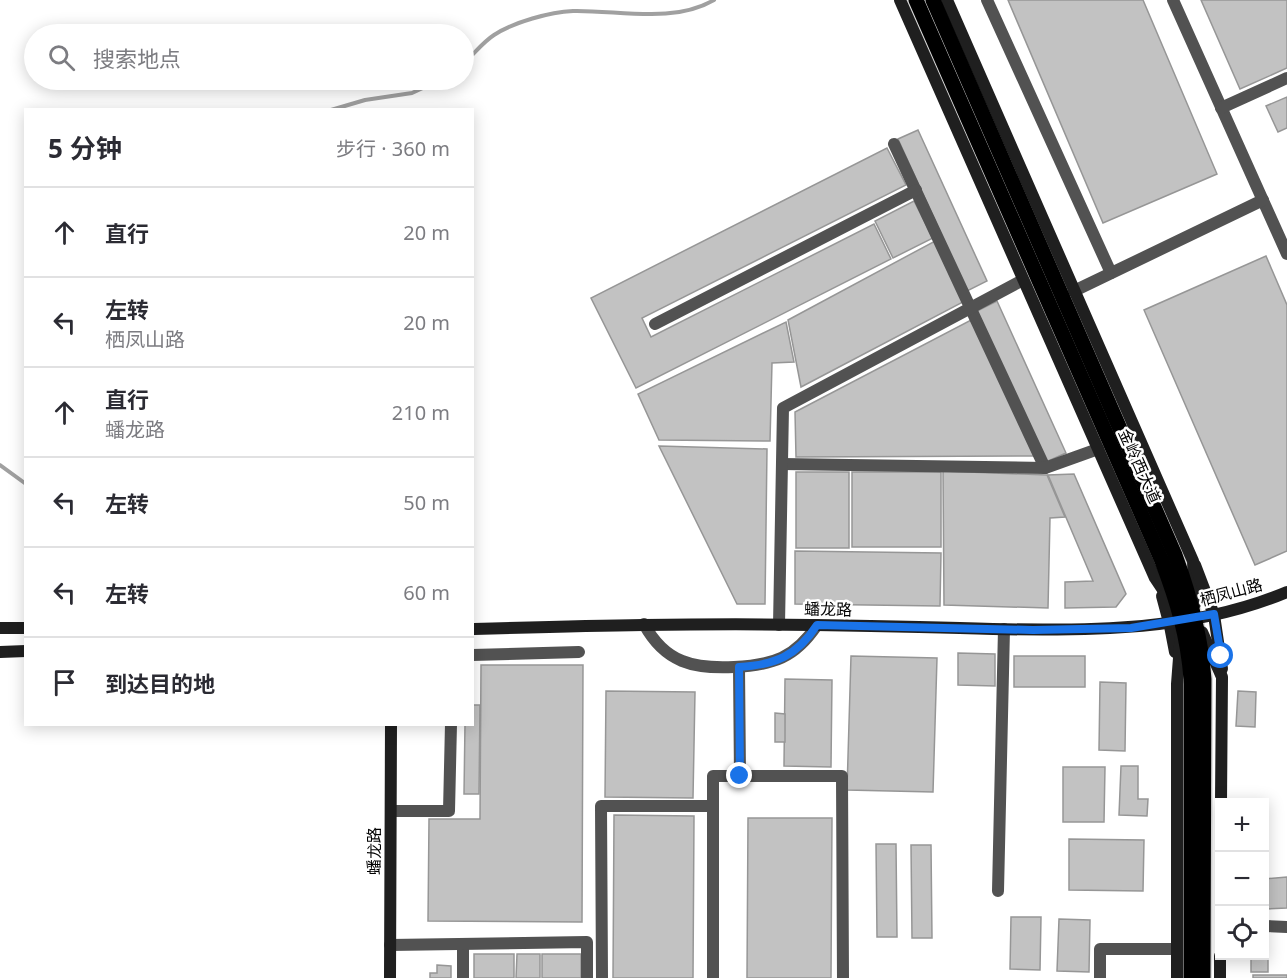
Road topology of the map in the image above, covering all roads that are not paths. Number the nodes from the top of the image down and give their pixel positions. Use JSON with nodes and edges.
{"nodes":[{"id":1,"x":900,"y":0,"type":"edge"},
{"id":2,"x":916,"y":0,"type":"edge"},
{"id":3,"x":933,"y":0,"type":"edge"},
{"id":4,"x":947,"y":0,"type":"edge"},
{"id":5,"x":987,"y":0,"type":"edge"},
{"id":6,"x":1173,"y":0,"type":"edge"},
{"id":7,"x":1287,"y":78,"type":"edge"},
{"id":8,"x":1221,"y":108,"type":"junction"},
{"id":9,"x":894,"y":144,"type":"dead end"},
{"id":10,"x":916,"y":190,"type":"junction"},
{"id":11,"x":1263,"y":200,"type":"junction"},
{"id":12,"x":1287,"y":254,"type":"edge"},
{"id":13,"x":1110,"y":273,"type":"junction"},
{"id":14,"x":1023,"y":279,"type":"junction"},
{"id":15,"x":1074,"y":291,"type":"junction"},
{"id":16,"x":971,"y":308,"type":"junction"},
{"id":17,"x":655,"y":324,"type":"dead end"},
{"id":18,"x":1098,"y":449,"type":"junction"},
{"id":19,"x":782,"y":464,"type":"junction"},
{"id":20,"x":1045,"y":468,"type":"junction"},
{"id":21,"x":1193,"y":561,"type":"junction"},
{"id":22,"x":1287,"y":592,"type":"edge"},
{"id":23,"x":1214,"y":614,"type":"junction"},
{"id":24,"x":1182,"y":620,"type":"junction"},
{"id":25,"x":644,"y":624,"type":"junction"},
{"id":26,"x":779,"y":625,"type":"junction"},
{"id":27,"x":817,"y":625,"type":"junction"},
{"id":28,"x":0,"y":628,"type":"edge"},
{"id":29,"x":24,"y":628,"type":"edge"},
{"id":30,"x":474,"y":629,"type":"edge"},
{"id":31,"x":1004,"y":629,"type":"junction"},
{"id":32,"x":24,"y":651,"type":"edge"},
{"id":33,"x":0,"y":652,"type":"edge"},
{"id":34,"x":579,"y":652,"type":"dead end"},
{"id":35,"x":474,"y":655,"type":"edge"},
{"id":36,"x":739,"y":667,"type":"junction"},
{"id":37,"x":1222,"y":677,"type":"junction"},
{"id":38,"x":391,"y":726,"type":"edge"},
{"id":39,"x":451,"y":726,"type":"edge"},
{"id":40,"x":740,"y":776,"type":"junction"},
{"id":41,"x":1221,"y":798,"type":"edge"},
{"id":42,"x":713,"y":806,"type":"junction"},
{"id":43,"x":391,"y":811,"type":"junction"},
{"id":44,"x":998,"y":891,"type":"dead end"},
{"id":45,"x":1269,"y":926,"type":"edge"},
{"id":46,"x":1287,"y":927,"type":"edge"},
{"id":47,"x":463,"y":944,"type":"junction"},
{"id":48,"x":390,"y":945,"type":"junction"},
{"id":49,"x":1177,"y":950,"type":"junction"},
{"id":50,"x":1220,"y":960,"type":"edge"},
{"id":51,"x":390,"y":978,"type":"edge"},
{"id":52,"x":463,"y":978,"type":"edge"},
{"id":53,"x":587,"y":978,"type":"edge"},
{"id":54,"x":602,"y":978,"type":"edge"},
{"id":55,"x":713,"y":978,"type":"edge"},
{"id":56,"x":843,"y":978,"type":"edge"},
{"id":57,"x":1100,"y":978,"type":"edge"},
{"id":58,"x":1177,"y":978,"type":"edge"},
{"id":59,"x":1191,"y":978,"type":"edge"},
{"id":60,"x":1203,"y":978,"type":"edge"},
{"id":61,"x":1220,"y":978,"type":"edge"}],
"edges":[{"from":1,"to":14,"type":"street"},
{"from":2,"to":24,"type":"main road","name":"金岭西大道"},
{"from":3,"to":24,"type":"main road","name":"金岭西大道"},
{"from":4,"to":15,"type":"street"},
{"from":5,"to":13,"type":"street"},
{"from":6,"to":8,"type":"street"},
{"from":7,"to":8,"type":"street"},
{"from":8,"to":11,"type":"street"},
{"from":9,"to":10,"type":"street"},
{"from":10,"to":16,"type":"street"},
{"from":10,"to":17,"type":"street"},
{"from":11,"to":12,"type":"street"},
{"from":11,"to":13,"type":"street"},
{"from":13,"to":15,"type":"street"},
{"from":14,"to":16,"type":"street"},
{"from":14,"to":18,"type":"street"},
{"from":15,"to":21,"type":"street"},
{"from":16,"to":19,"type":"street"},
{"from":16,"to":20,"type":"street"},
{"from":18,"to":20,"type":"street"},
{"from":18,"to":24,"type":"street"},
{"from":19,"to":20,"type":"street"},
{"from":19,"to":26,"type":"street"},
{"from":21,"to":23,"type":"street"},
{"from":21,"to":24,"type":"street"},
{"from":22,"to":23,"type":"street","name":"栖凤山路"},
{"from":23,"to":24,"type":"street","name":"栖凤山路"},
{"from":23,"to":37,"type":"street"},
{"from":24,"to":31,"type":"street","name":"蟠龙路"},
{"from":24,"to":37,"type":"street"},
{"from":24,"to":49,"type":"street"},
{"from":24,"to":59,"type":"main road","name":"金岭西大道"},
{"from":24,"to":60,"type":"main road","name":"金岭西大道"},
{"from":25,"to":26,"type":"street","name":"蟠龙路"},
{"from":25,"to":30,"type":"street","name":"蟠龙路"},
{"from":25,"to":36,"type":"street"},
{"from":26,"to":27,"type":"street","name":"蟠龙路"},
{"from":27,"to":31,"type":"street","name":"蟠龙路"},
{"from":27,"to":36,"type":"street"},
{"from":28,"to":29,"type":"street"},
{"from":31,"to":44,"type":"street"},
{"from":32,"to":33,"type":"street"},
{"from":34,"to":35,"type":"street"},
{"from":36,"to":40,"type":"street"},
{"from":37,"to":41,"type":"street"},
{"from":38,"to":43,"type":"street","name":"蟠龙路"},
{"from":39,"to":43,"type":"street"},
{"from":40,"to":42,"type":"street"},
{"from":40,"to":56,"type":"street"},
{"from":42,"to":54,"type":"street"},
{"from":42,"to":55,"type":"street"},
{"from":43,"to":48,"type":"street","name":"蟠龙路"},
{"from":45,"to":46,"type":"street"},
{"from":47,"to":48,"type":"street"},
{"from":47,"to":52,"type":"street"},
{"from":47,"to":53,"type":"street"},
{"from":48,"to":51,"type":"street","name":"蟠龙路"},
{"from":49,"to":57,"type":"street"},
{"from":49,"to":58,"type":"street"},
{"from":50,"to":61,"type":"street"}]}
